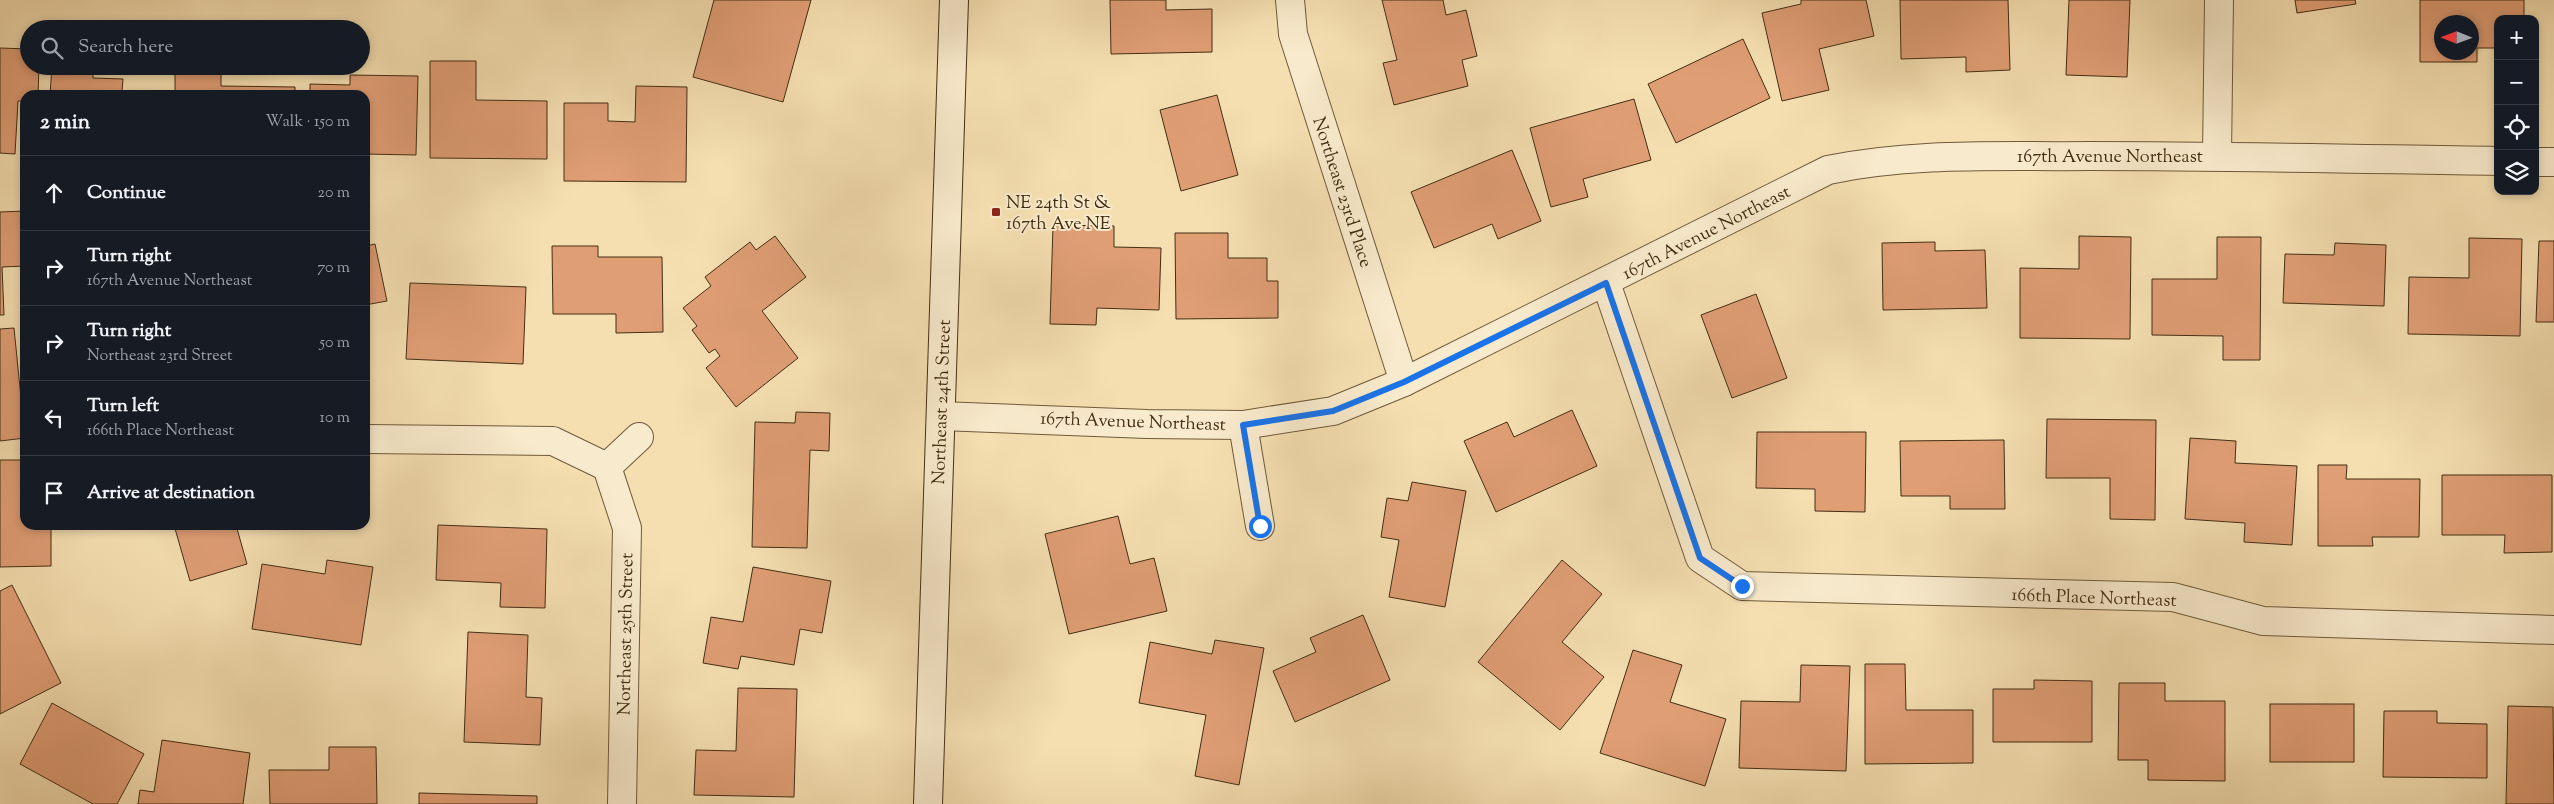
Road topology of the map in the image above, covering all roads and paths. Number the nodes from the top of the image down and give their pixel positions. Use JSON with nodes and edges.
{"nodes":[{"id":1,"x":954,"y":0,"type":"edge"},
{"id":2,"x":1290,"y":0,"type":"edge"},
{"id":3,"x":2219,"y":0,"type":"edge"},
{"id":4,"x":2217,"y":156,"type":"junction"},
{"id":5,"x":2494,"y":161,"type":"edge"},
{"id":6,"x":2539,"y":162,"type":"edge"},
{"id":7,"x":2554,"y":162,"type":"edge"},
{"id":8,"x":1606,"y":283,"type":"junction"},
{"id":9,"x":1404,"y":382,"type":"junction"},
{"id":10,"x":941,"y":416,"type":"junction"},
{"id":11,"x":1243,"y":425,"type":"junction"},
{"id":12,"x":639,"y":437,"type":"dead end"},
{"id":13,"x":370,"y":439,"type":"edge"},
{"id":14,"x":606,"y":467,"type":"junction"},
{"id":15,"x":1260,"y":526,"type":"dead end"},
{"id":16,"x":2554,"y":630,"type":"edge"},
{"id":17,"x":622,"y":804,"type":"edge"},
{"id":18,"x":928,"y":804,"type":"edge"}],
"edges":[{"from":1,"to":10,"type":"street","name":"Northeast 24th Street"},
{"from":2,"to":9,"type":"street","name":"Northeast 23rd Place"},
{"from":3,"to":4,"type":"street"},
{"from":4,"to":5,"type":"street","name":"167th Avenue Northeast"},
{"from":4,"to":8,"type":"street","name":"167th Avenue Northeast"},
{"from":6,"to":7,"type":"street"},
{"from":8,"to":9,"type":"street","name":"167th Avenue Northeast"},
{"from":8,"to":16,"type":"street","name":"166th Place Northeast"},
{"from":9,"to":11,"type":"street","name":"167th Avenue Northeast"},
{"from":10,"to":11,"type":"street","name":"167th Avenue Northeast"},
{"from":10,"to":18,"type":"street","name":"Northeast 24th Street"},
{"from":11,"to":15,"type":"street"},
{"from":12,"to":14,"type":"street"},
{"from":13,"to":14,"type":"street"},
{"from":14,"to":17,"type":"street","name":"Northeast 25th Street"}]}
